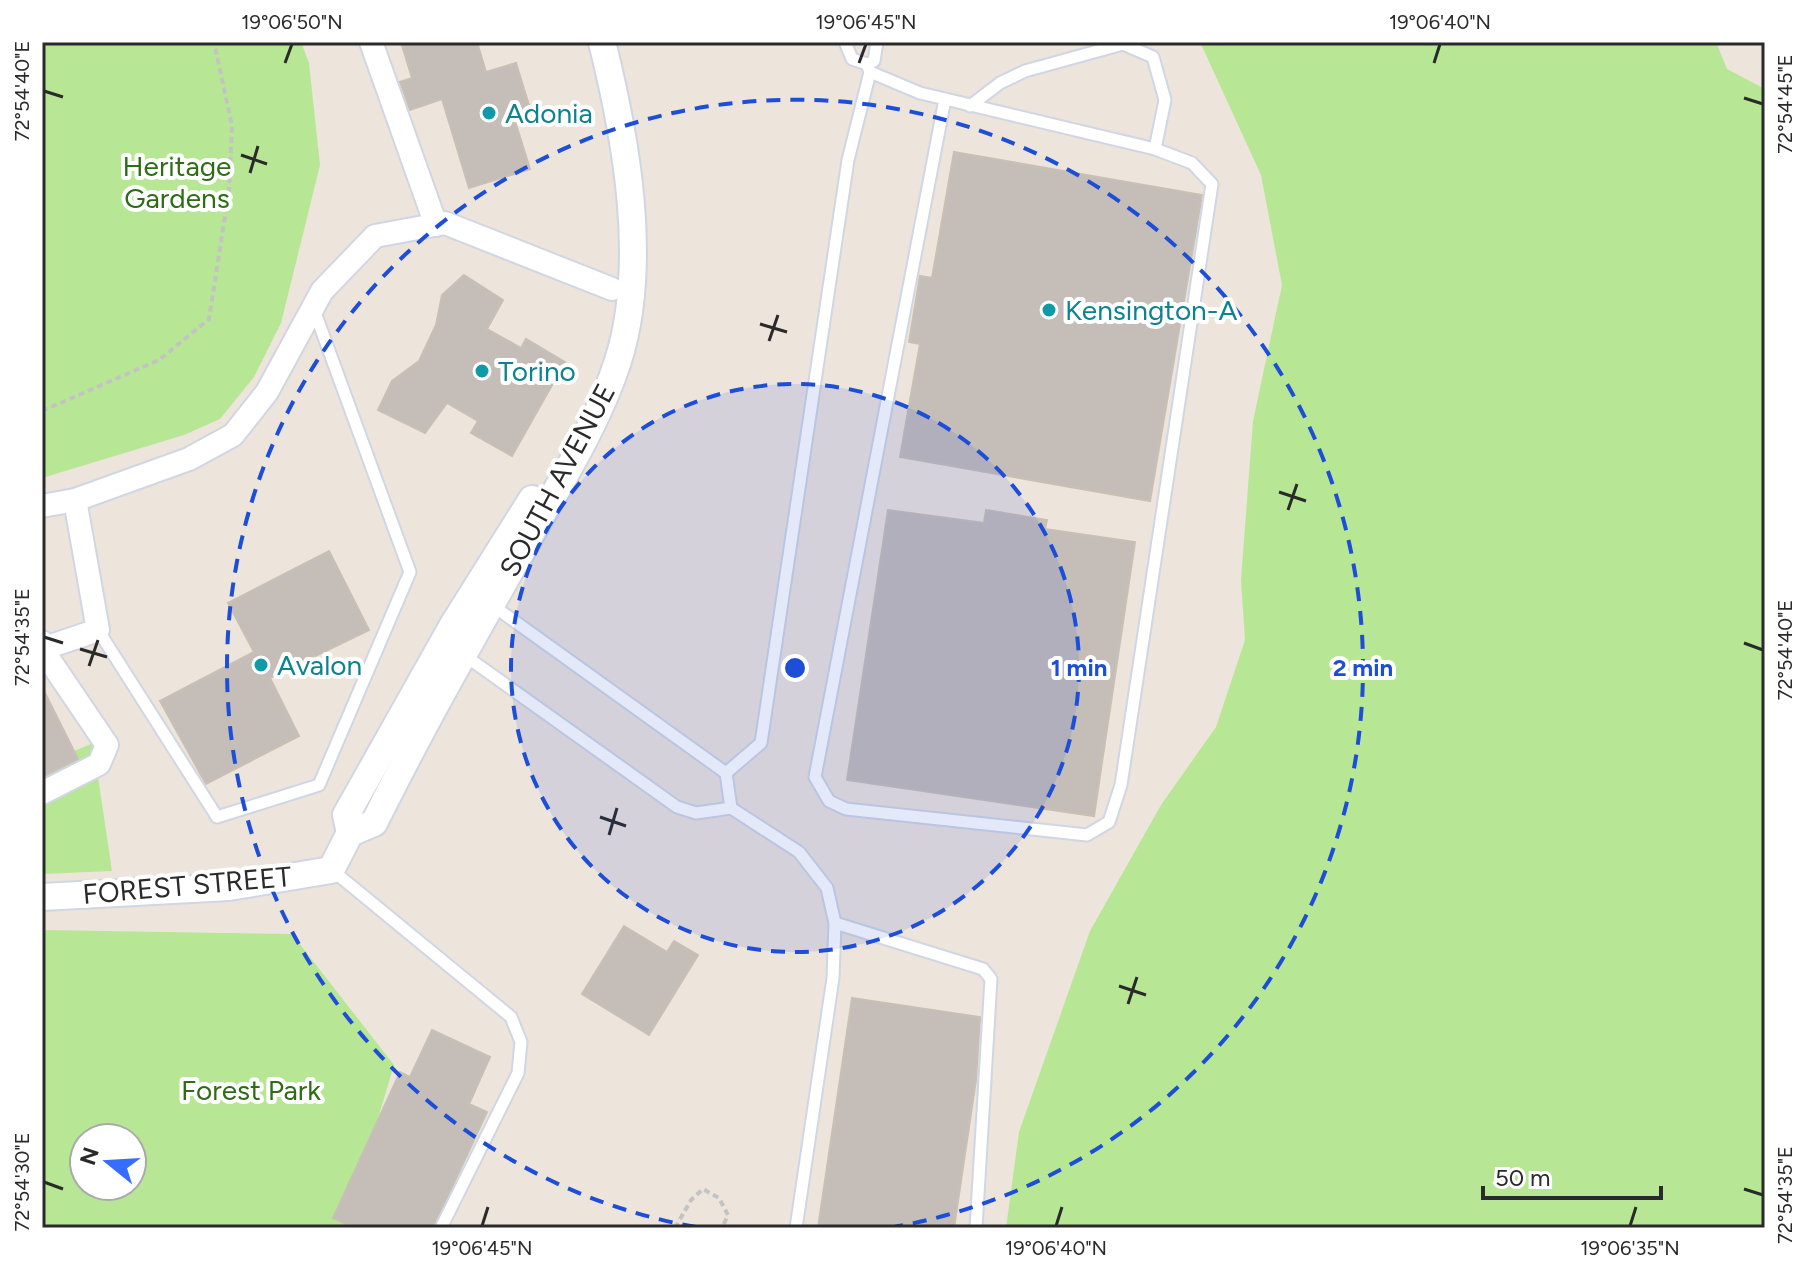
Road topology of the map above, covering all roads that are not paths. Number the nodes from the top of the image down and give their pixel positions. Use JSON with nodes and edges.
{"nodes":[{"id":1,"x":371,"y":42,"type":"edge"},
{"id":2,"x":586,"y":42,"type":"edge"},
{"id":3,"x":602,"y":42,"type":"edge"},
{"id":4,"x":845,"y":42,"type":"edge"},
{"id":5,"x":877,"y":42,"type":"edge"},
{"id":6,"x":868,"y":68,"type":"junction"},
{"id":7,"x":945,"y":99,"type":"junction"},
{"id":8,"x":970,"y":106,"type":"junction"},
{"id":9,"x":1155,"y":149,"type":"junction"},
{"id":10,"x":436,"y":225,"type":"junction"},
{"id":11,"x":612,"y":289,"type":"junction"},
{"id":12,"x":313,"y":307,"type":"junction"},
{"id":13,"x":75,"y":500,"type":"junction"},
{"id":14,"x":42,"y":506,"type":"edge"},
{"id":15,"x":491,"y":605,"type":"junction"},
{"id":16,"x":98,"y":630,"type":"junction"},
{"id":17,"x":43,"y":646,"type":"edge"},
{"id":18,"x":462,"y":654,"type":"junction"},
{"id":19,"x":726,"y":773,"type":"junction"},
{"id":20,"x":42,"y":793,"type":"edge"},
{"id":21,"x":731,"y":808,"type":"junction"},
{"id":22,"x":350,"y":833,"type":"junction"},
{"id":23,"x":331,"y":870,"type":"junction"},
{"id":24,"x":42,"y":897,"type":"edge"},
{"id":25,"x":835,"y":923,"type":"junction"},
{"id":26,"x":441,"y":1228,"type":"edge"},
{"id":27,"x":796,"y":1228,"type":"edge"},
{"id":28,"x":976,"y":1228,"type":"edge"}],
"edges":[{"from":1,"to":10,"type":"street"},
{"from":2,"to":11,"type":"street"},
{"from":3,"to":15,"type":"street","name":"SOUTH AVENUE"},
{"from":4,"to":6,"type":"lane"},
{"from":5,"to":6,"type":"lane"},
{"from":6,"to":7,"type":"lane"},
{"from":6,"to":19,"type":"lane"},
{"from":7,"to":8,"type":"lane"},
{"from":7,"to":9,"type":"lane"},
{"from":8,"to":9,"type":"lane"},
{"from":8,"to":9,"type":"lane"},
{"from":10,"to":11,"type":"street"},
{"from":10,"to":12,"type":"street"},
{"from":11,"to":22,"type":"street"},
{"from":12,"to":13,"type":"street"},
{"from":12,"to":16,"type":"lane"},
{"from":13,"to":14,"type":"street"},
{"from":13,"to":16,"type":"street"},
{"from":15,"to":18,"type":"street","name":"SOUTH AVENUE"},
{"from":15,"to":19,"type":"lane"},
{"from":16,"to":17,"type":"street"},
{"from":17,"to":20,"type":"street"},
{"from":18,"to":21,"type":"lane"},
{"from":18,"to":22,"type":"street","name":"SOUTH AVENUE"},
{"from":19,"to":21,"type":"lane"},
{"from":21,"to":25,"type":"lane"},
{"from":22,"to":23,"type":"street","name":"SOUTH AVENUE"},
{"from":23,"to":24,"type":"street","name":"FOREST STREET"},
{"from":23,"to":26,"type":"lane"},
{"from":25,"to":27,"type":"lane"},
{"from":25,"to":28,"type":"lane"}]}
